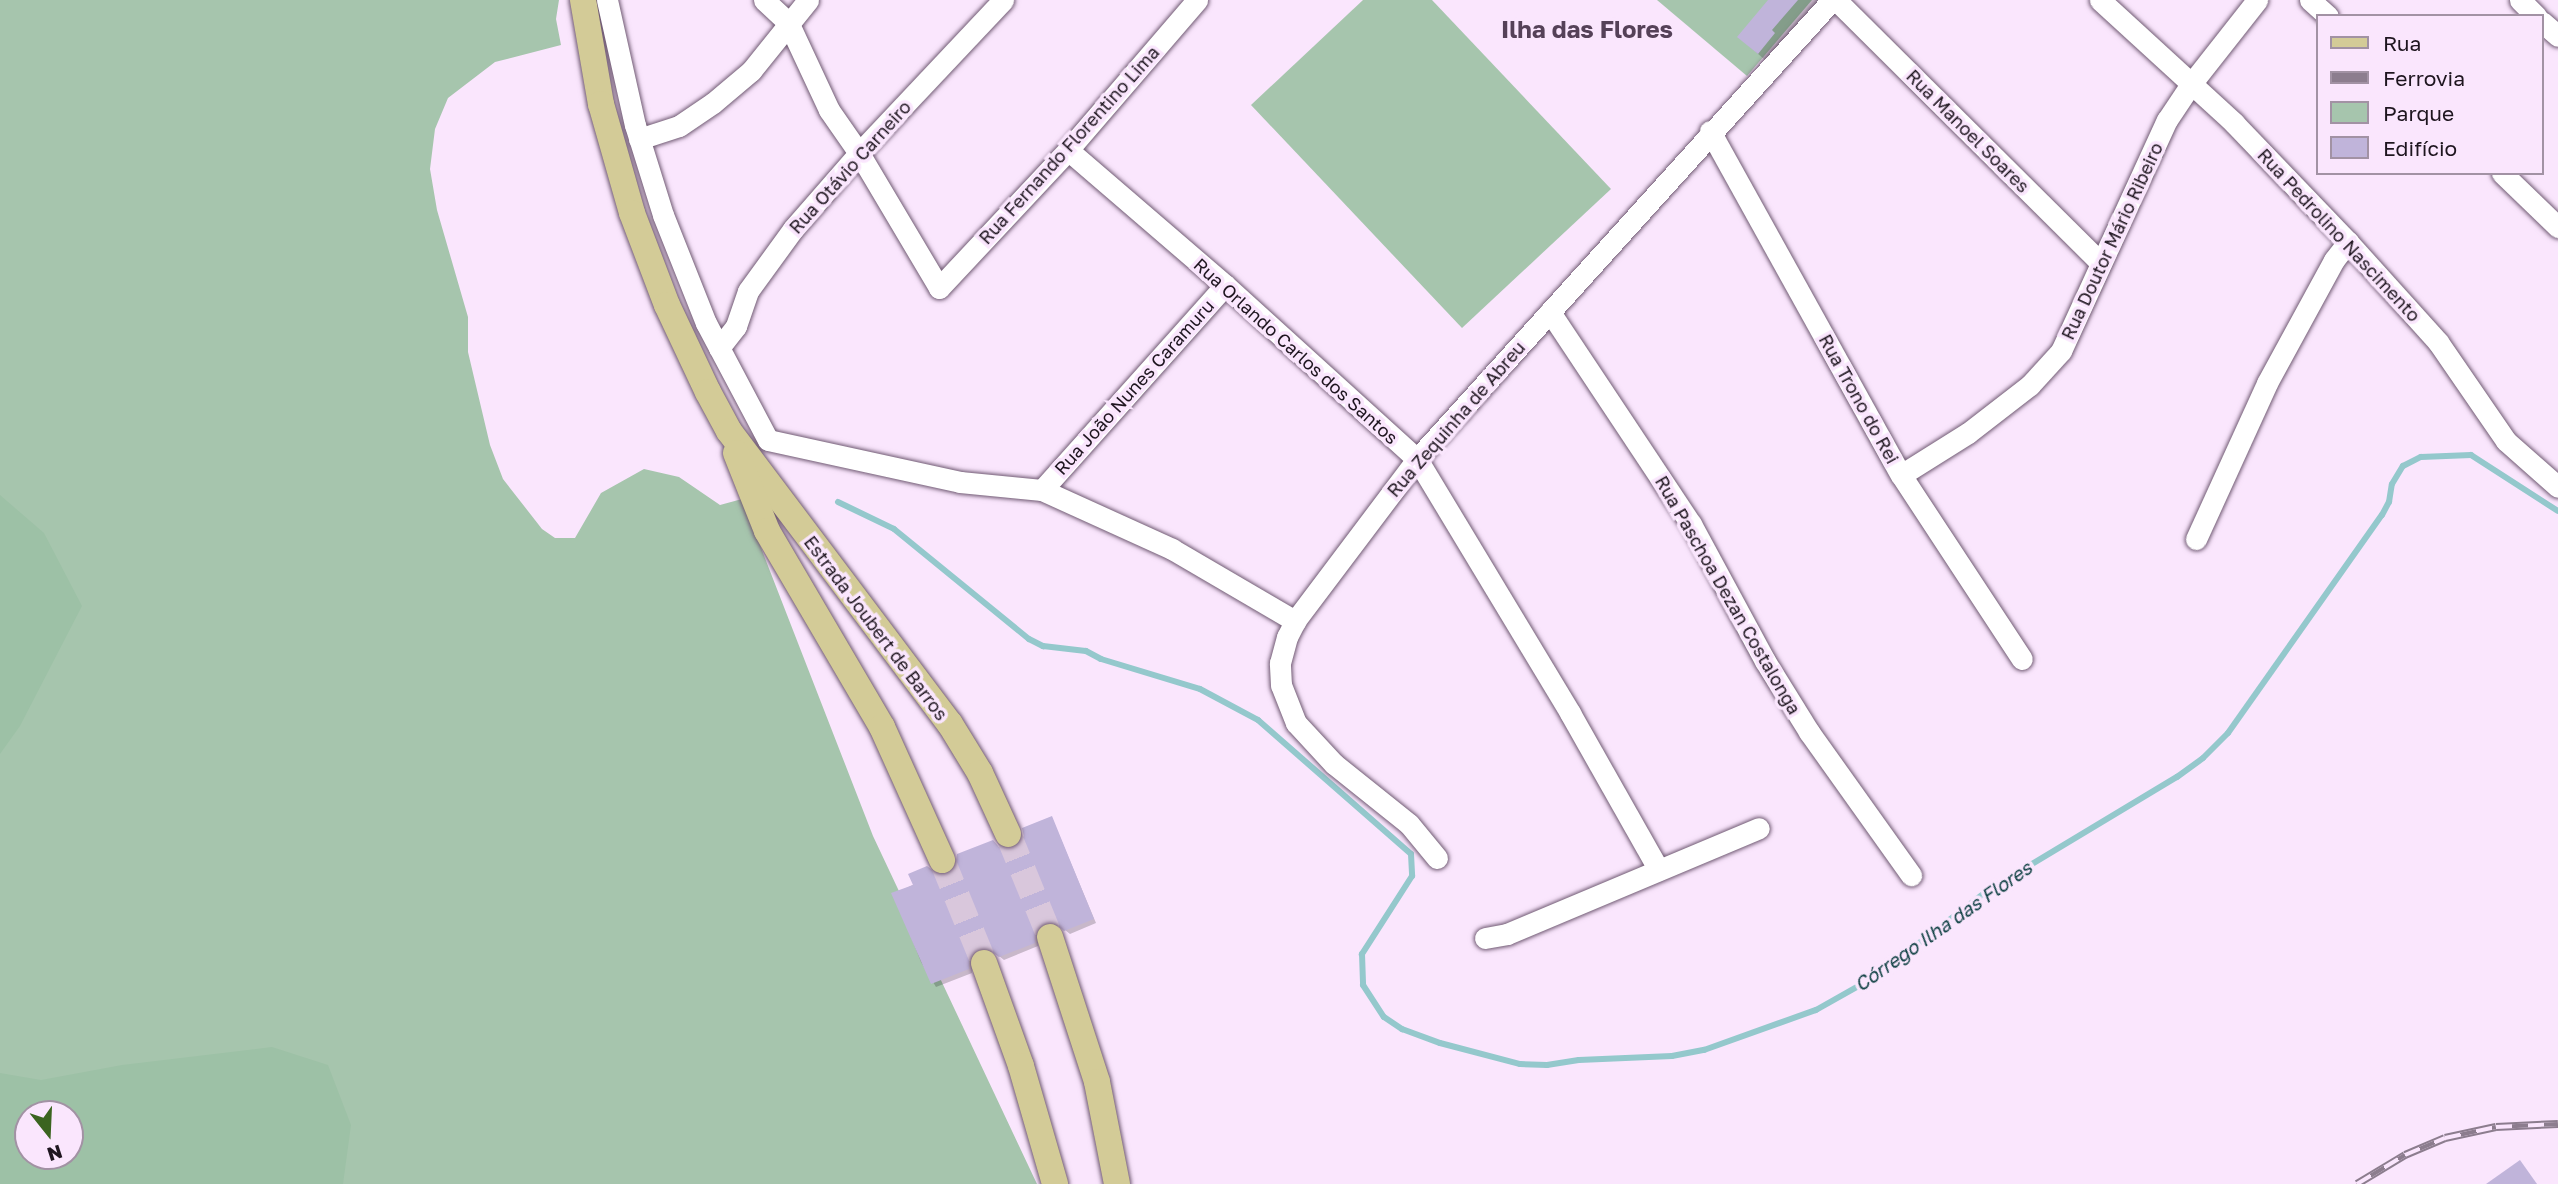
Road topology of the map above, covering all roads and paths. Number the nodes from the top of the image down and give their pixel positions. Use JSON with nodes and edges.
{"nodes":[{"id":1,"x":583,"y":0,"type":"edge"},
{"id":2,"x":607,"y":0,"type":"edge"},
{"id":3,"x":764,"y":0,"type":"edge"},
{"id":4,"x":808,"y":0,"type":"edge"},
{"id":5,"x":1003,"y":0,"type":"edge"},
{"id":6,"x":1197,"y":0,"type":"edge"},
{"id":7,"x":1834,"y":0,"type":"edge"},
{"id":8,"x":2101,"y":0,"type":"edge"},
{"id":9,"x":2257,"y":0,"type":"edge"},
{"id":10,"x":2310,"y":0,"type":"edge"},
{"id":11,"x":2520,"y":0,"type":"edge"},
{"id":12,"x":2326,"y":14,"type":"edge"},
{"id":13,"x":2533,"y":14,"type":"edge"},
{"id":14,"x":788,"y":22,"type":"junction"},
{"id":15,"x":2191,"y":84,"type":"junction"},
{"id":16,"x":1710,"y":131,"type":"junction"},
{"id":17,"x":639,"y":139,"type":"junction"},
{"id":18,"x":1068,"y":150,"type":"junction"},
{"id":19,"x":859,"y":153,"type":"junction"},
{"id":20,"x":2504,"y":175,"type":"edge"},
{"id":21,"x":2558,"y":226,"type":"edge"},
{"id":22,"x":2348,"y":242,"type":"junction"},
{"id":23,"x":2101,"y":263,"type":"junction"},
{"id":24,"x":1225,"y":285,"type":"junction"},
{"id":25,"x":1550,"y":312,"type":"junction"},
{"id":26,"x":719,"y":348,"type":"junction"},
{"id":27,"x":729,"y":431,"type":"junction"},
{"id":28,"x":1417,"y":459,"type":"junction"},
{"id":29,"x":1901,"y":475,"type":"junction"},
{"id":30,"x":2558,"y":487,"type":"edge"},
{"id":31,"x":1042,"y":490,"type":"junction"},
{"id":32,"x":2196,"y":539,"type":"dead end"},
{"id":33,"x":1295,"y":621,"type":"junction"},
{"id":34,"x":2022,"y":659,"type":"dead end"},
{"id":35,"x":1759,"y":828,"type":"dead end"},
{"id":36,"x":1008,"y":834,"type":"tunnel mouth"},
{"id":37,"x":1437,"y":858,"type":"dead end"},
{"id":38,"x":942,"y":860,"type":"tunnel mouth"},
{"id":39,"x":1659,"y":870,"type":"junction"},
{"id":40,"x":1911,"y":875,"type":"dead end"},
{"id":41,"x":1050,"y":937,"type":"tunnel mouth"},
{"id":42,"x":1485,"y":938,"type":"dead end"},
{"id":43,"x":984,"y":963,"type":"tunnel mouth"},
{"id":44,"x":1055,"y":1184,"type":"edge"},
{"id":45,"x":1117,"y":1184,"type":"edge"}],
"edges":[{"from":1,"to":27,"type":"main road","name":"Estrada Joubert de Barros"},
{"from":2,"to":17,"type":"street"},
{"from":3,"to":14,"type":"street"},
{"from":4,"to":14,"type":"street"},
{"from":5,"to":19,"type":"street","name":"Rua Otávio Carneiro"},
{"from":6,"to":18,"type":"street","name":"Rua Fernando Florentino Lima"},
{"from":7,"to":16,"type":"street","name":"Rua Zequinha de Abreu"},
{"from":7,"to":23,"type":"street","name":"Rua Manoel Soares"},
{"from":8,"to":15,"type":"street","name":"Rua Pedrolino Nascimento"},
{"from":9,"to":15,"type":"street","name":"Rua Doutor Mário Ribeiro"},
{"from":10,"to":12,"type":"street"},
{"from":11,"to":13,"type":"street"},
{"from":14,"to":17,"type":"street"},
{"from":14,"to":19,"type":"street"},
{"from":15,"to":22,"type":"street","name":"Rua Pedrolino Nascimento"},
{"from":15,"to":23,"type":"street","name":"Rua Doutor Mário Ribeiro"},
{"from":16,"to":25,"type":"street","name":"Rua Zequinha de Abreu"},
{"from":16,"to":29,"type":"street","name":"Rua Trono do Rei"},
{"from":17,"to":26,"type":"street"},
{"from":18,"to":19,"type":"street","name":"Rua Fernando Florentino Lima"},
{"from":18,"to":24,"type":"street","name":"Rua Orlando Carlos dos Santos"},
{"from":19,"to":26,"type":"street","name":"Rua Otávio Carneiro"},
{"from":20,"to":21,"type":"street"},
{"from":22,"to":30,"type":"street","name":"Rua Pedrolino Nascimento"},
{"from":22,"to":32,"type":"street"},
{"from":23,"to":29,"type":"street","name":"Rua Doutor Mário Ribeiro"},
{"from":24,"to":28,"type":"street","name":"Rua Orlando Carlos dos Santos"},
{"from":24,"to":31,"type":"street","name":"Rua João Nunes Caramuru"},
{"from":25,"to":28,"type":"street","name":"Rua Zequinha de Abreu"},
{"from":25,"to":40,"type":"street","name":"Rua Paschoa Dezan Costalonga"},
{"from":26,"to":31,"type":"street"},
{"from":27,"to":36,"type":"main road","name":"Estrada Joubert de Barros"},
{"from":27,"to":38,"type":"main road","name":"Estrada Joubert de Barros"},
{"from":28,"to":33,"type":"street","name":"Rua Zequinha de Abreu"},
{"from":28,"to":39,"type":"street","name":"Rua Orlando Carlos dos Santos"},
{"from":29,"to":34,"type":"street","name":"Rua Trono do Rei"},
{"from":31,"to":33,"type":"street"},
{"from":33,"to":37,"type":"street","name":"Rua Zequinha de Abreu"},
{"from":35,"to":39,"type":"street"},
{"from":39,"to":42,"type":"street"},
{"from":41,"to":45,"type":"main road"},
{"from":43,"to":44,"type":"main road"}]}
